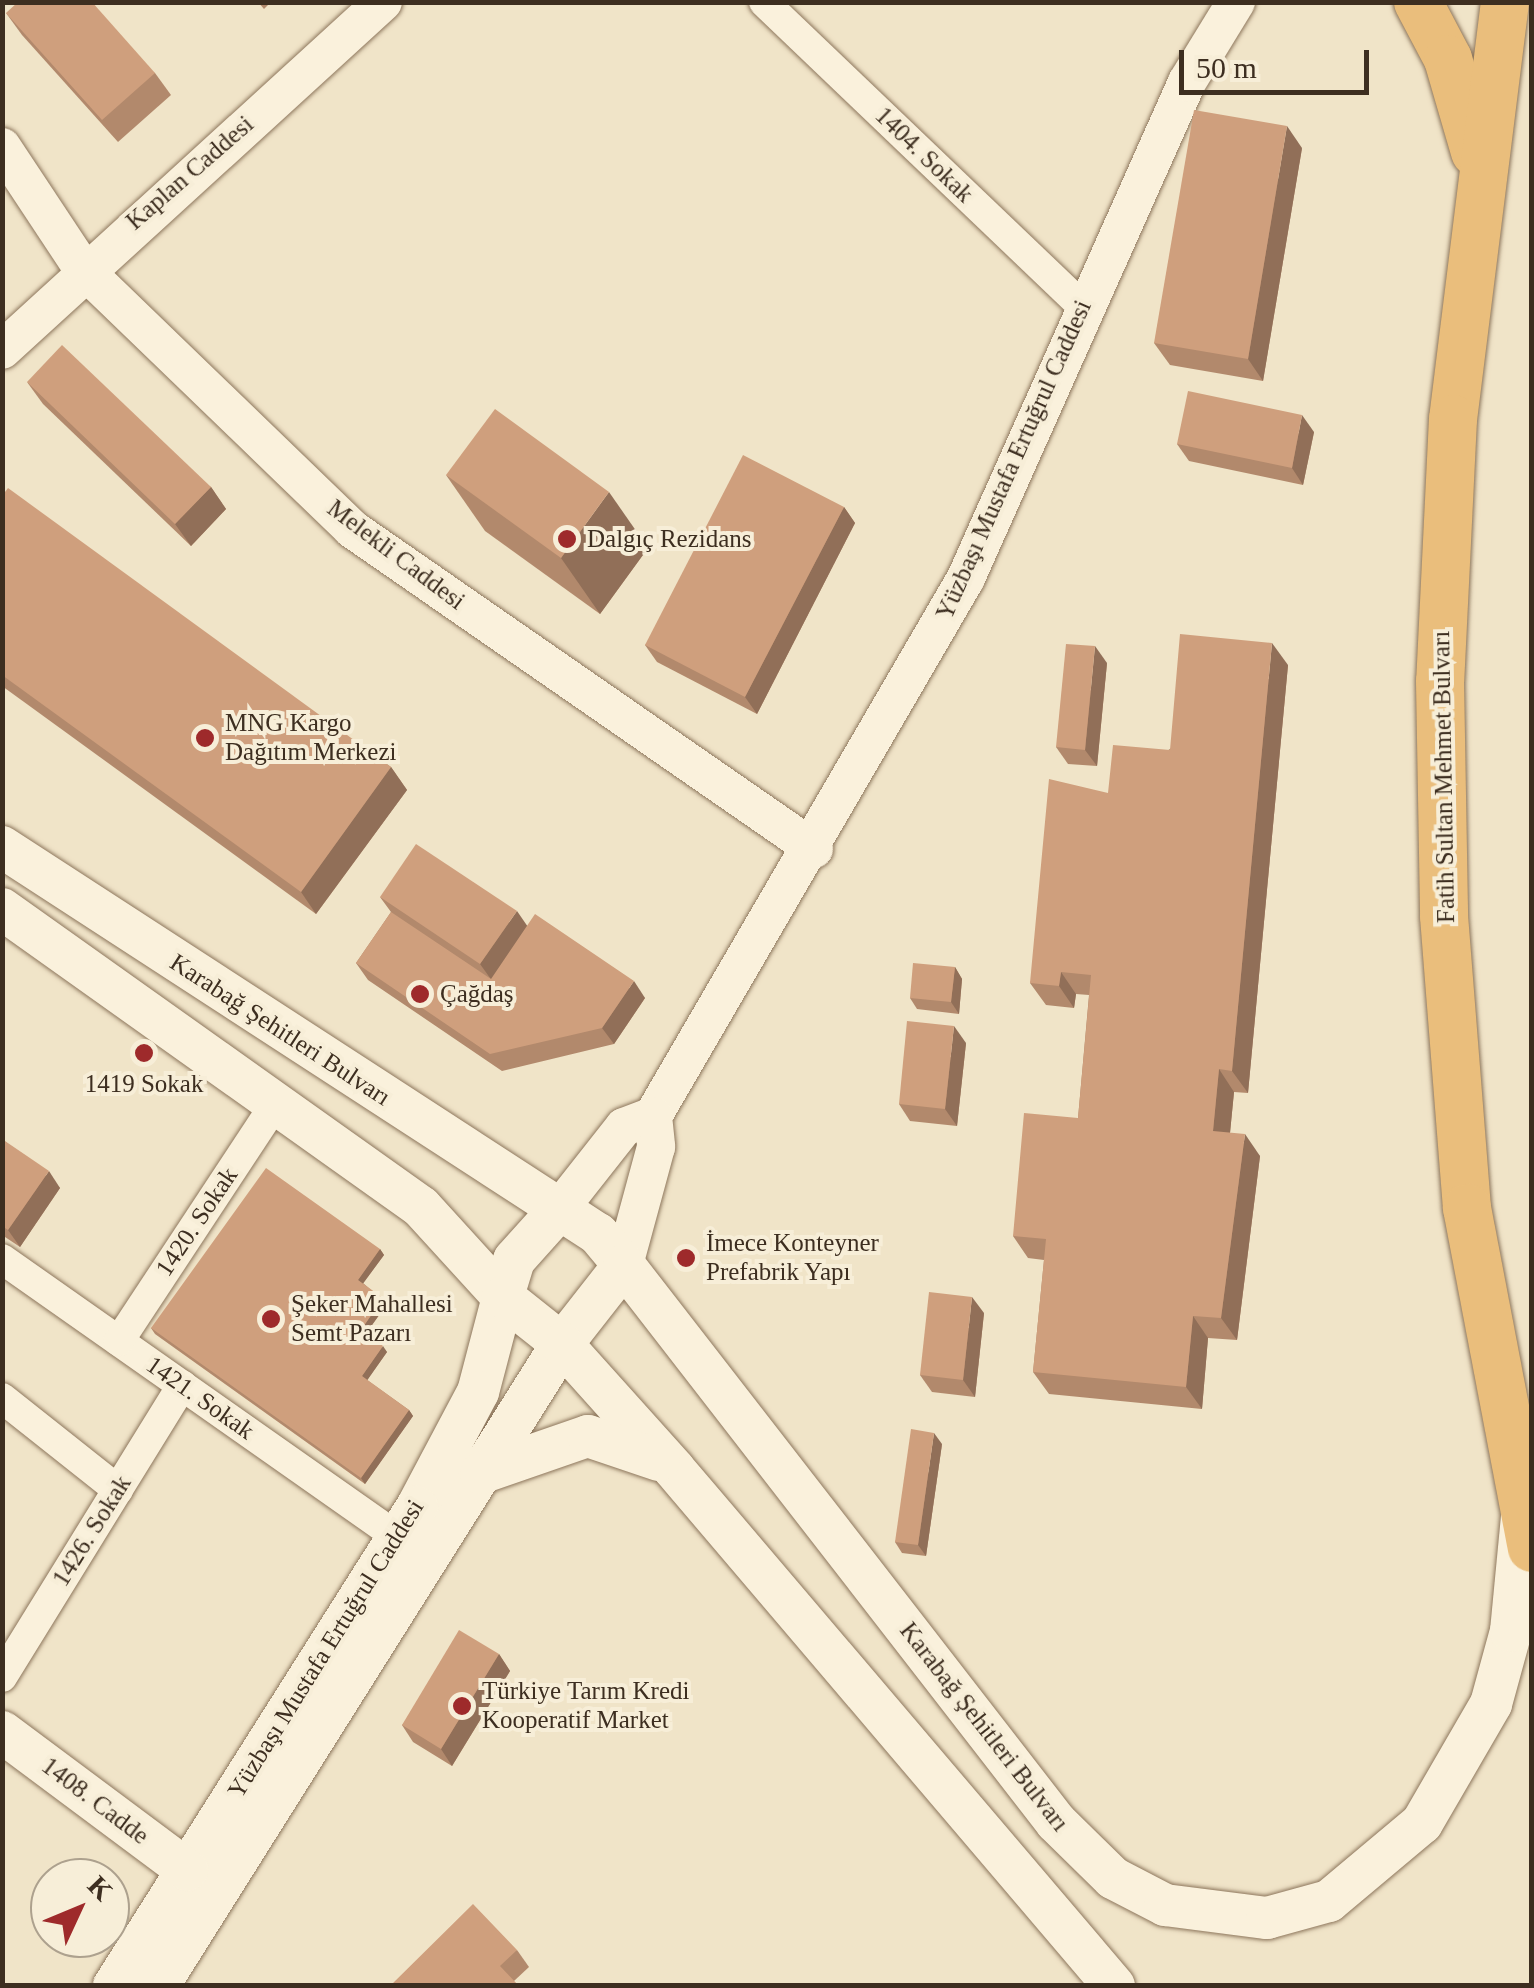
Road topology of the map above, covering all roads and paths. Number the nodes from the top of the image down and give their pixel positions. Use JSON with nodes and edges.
{"nodes":[{"id":1,"x":384,"y":2,"type":"edge"},
{"id":2,"x":764,"y":2,"type":"edge"},
{"id":3,"x":1236,"y":2,"type":"edge"},
{"id":4,"x":1418,"y":2,"type":"edge"},
{"id":5,"x":1506,"y":2,"type":"edge"},
{"id":6,"x":2,"y":147,"type":"edge"},
{"id":7,"x":1478,"y":164,"type":"junction"},
{"id":8,"x":82,"y":268,"type":"junction"},
{"id":9,"x":1084,"y":307,"type":"junction"},
{"id":10,"x":2,"y":350,"type":"edge"},
{"id":11,"x":2,"y":848,"type":"edge"},
{"id":12,"x":814,"y":849,"type":"junction"},
{"id":13,"x":2,"y":909,"type":"edge"},
{"id":14,"x":276,"y":1104,"type":"junction"},
{"id":15,"x":653,"y":1116,"type":"junction"},
{"id":16,"x":557,"y":1212,"type":"junction"},
{"id":17,"x":2,"y":1259,"type":"edge"},
{"id":18,"x":624,"y":1265,"type":"junction"},
{"id":19,"x":503,"y":1297,"type":"junction"},
{"id":20,"x":118,"y":1341,"type":"junction"},
{"id":21,"x":562,"y":1344,"type":"junction"},
{"id":22,"x":182,"y":1386,"type":"junction"},
{"id":23,"x":2,"y":1398,"type":"edge"},
{"id":24,"x":674,"y":1468,"type":"junction"},
{"id":25,"x":482,"y":1472,"type":"junction"},
{"id":26,"x":118,"y":1490,"type":"junction"},
{"id":27,"x":1527,"y":1528,"type":"edge"},
{"id":28,"x":397,"y":1538,"type":"junction"},
{"id":29,"x":2,"y":1677,"type":"edge"},
{"id":30,"x":6,"y":1739,"type":"edge"},
{"id":31,"x":187,"y":1870,"type":"junction"},
{"id":32,"x":114,"y":1986,"type":"edge"},
{"id":33,"x":158,"y":1986,"type":"edge"},
{"id":34,"x":1114,"y":1986,"type":"edge"}],
"edges":[{"from":1,"to":8,"type":"street","name":"Kaplan Caddesi"},
{"from":2,"to":9,"type":"street","name":"1404. Sokak"},
{"from":3,"to":9,"type":"street","name":"Yüzbaşı Mustafa Ertuğrul Caddesi"},
{"from":4,"to":7,"type":"highway"},
{"from":5,"to":7,"type":"highway","name":"Fatih Sultan Mehmet Bulvarı"},
{"from":6,"to":8,"type":"street","name":"Melekli Caddesi"},
{"from":7,"to":27,"type":"highway","name":"Fatih Sultan Mehmet Bulvarı"},
{"from":8,"to":10,"type":"street","name":"Kaplan Caddesi"},
{"from":8,"to":12,"type":"street","name":"Melekli Caddesi"},
{"from":9,"to":12,"type":"street","name":"Yüzbaşı Mustafa Ertuğrul Caddesi"},
{"from":11,"to":16,"type":"main road","name":"Karabağ Şehitleri Bulvarı"},
{"from":12,"to":15,"type":"street","name":"Yüzbaşı Mustafa Ertuğrul Caddesi"},
{"from":13,"to":14,"type":"main road"},
{"from":14,"to":19,"type":"main road"},
{"from":14,"to":20,"type":"street","name":"1420. Sokak"},
{"from":15,"to":16,"type":"street","name":"Yüzbaşı Mustafa Ertuğrul Caddesi"},
{"from":15,"to":18,"type":"street","name":"Yüzbaşı Mustafa Ertuğrul Caddesi"},
{"from":16,"to":18,"type":"main road","name":"Karabağ Şehitleri Bulvarı"},
{"from":16,"to":19,"type":"main road"},
{"from":17,"to":20,"type":"street","name":"1421. Sokak"},
{"from":18,"to":21,"type":"main road"},
{"from":18,"to":27,"type":"main road","name":"Karabağ Şehitleri Bulvarı"},
{"from":19,"to":21,"type":"main road"},
{"from":19,"to":28,"type":"main road","name":"Yüzbaşı Mustafa Ertuğrul Caddesi"},
{"from":20,"to":22,"type":"street","name":"1421. Sokak"},
{"from":21,"to":24,"type":"main road"},
{"from":21,"to":25,"type":"main road","name":"Yüzbaşı Mustafa Ertuğrul Caddesi"},
{"from":22,"to":26,"type":"street","name":"1426. Sokak"},
{"from":22,"to":28,"type":"street","name":"1421. Sokak"},
{"from":23,"to":26,"type":"street"},
{"from":24,"to":25,"type":"main road"},
{"from":24,"to":34,"type":"main road"},
{"from":25,"to":33,"type":"main road","name":"Yüzbaşı Mustafa Ertuğrul Caddesi"},
{"from":26,"to":29,"type":"street","name":"1426. Sokak"},
{"from":28,"to":31,"type":"main road","name":"Yüzbaşı Mustafa Ertuğrul Caddesi"},
{"from":30,"to":31,"type":"main road","name":"1408. Cadde"},
{"from":31,"to":32,"type":"main road","name":"Yüzbaşı Mustafa Ertuğrul Caddesi"}]}
